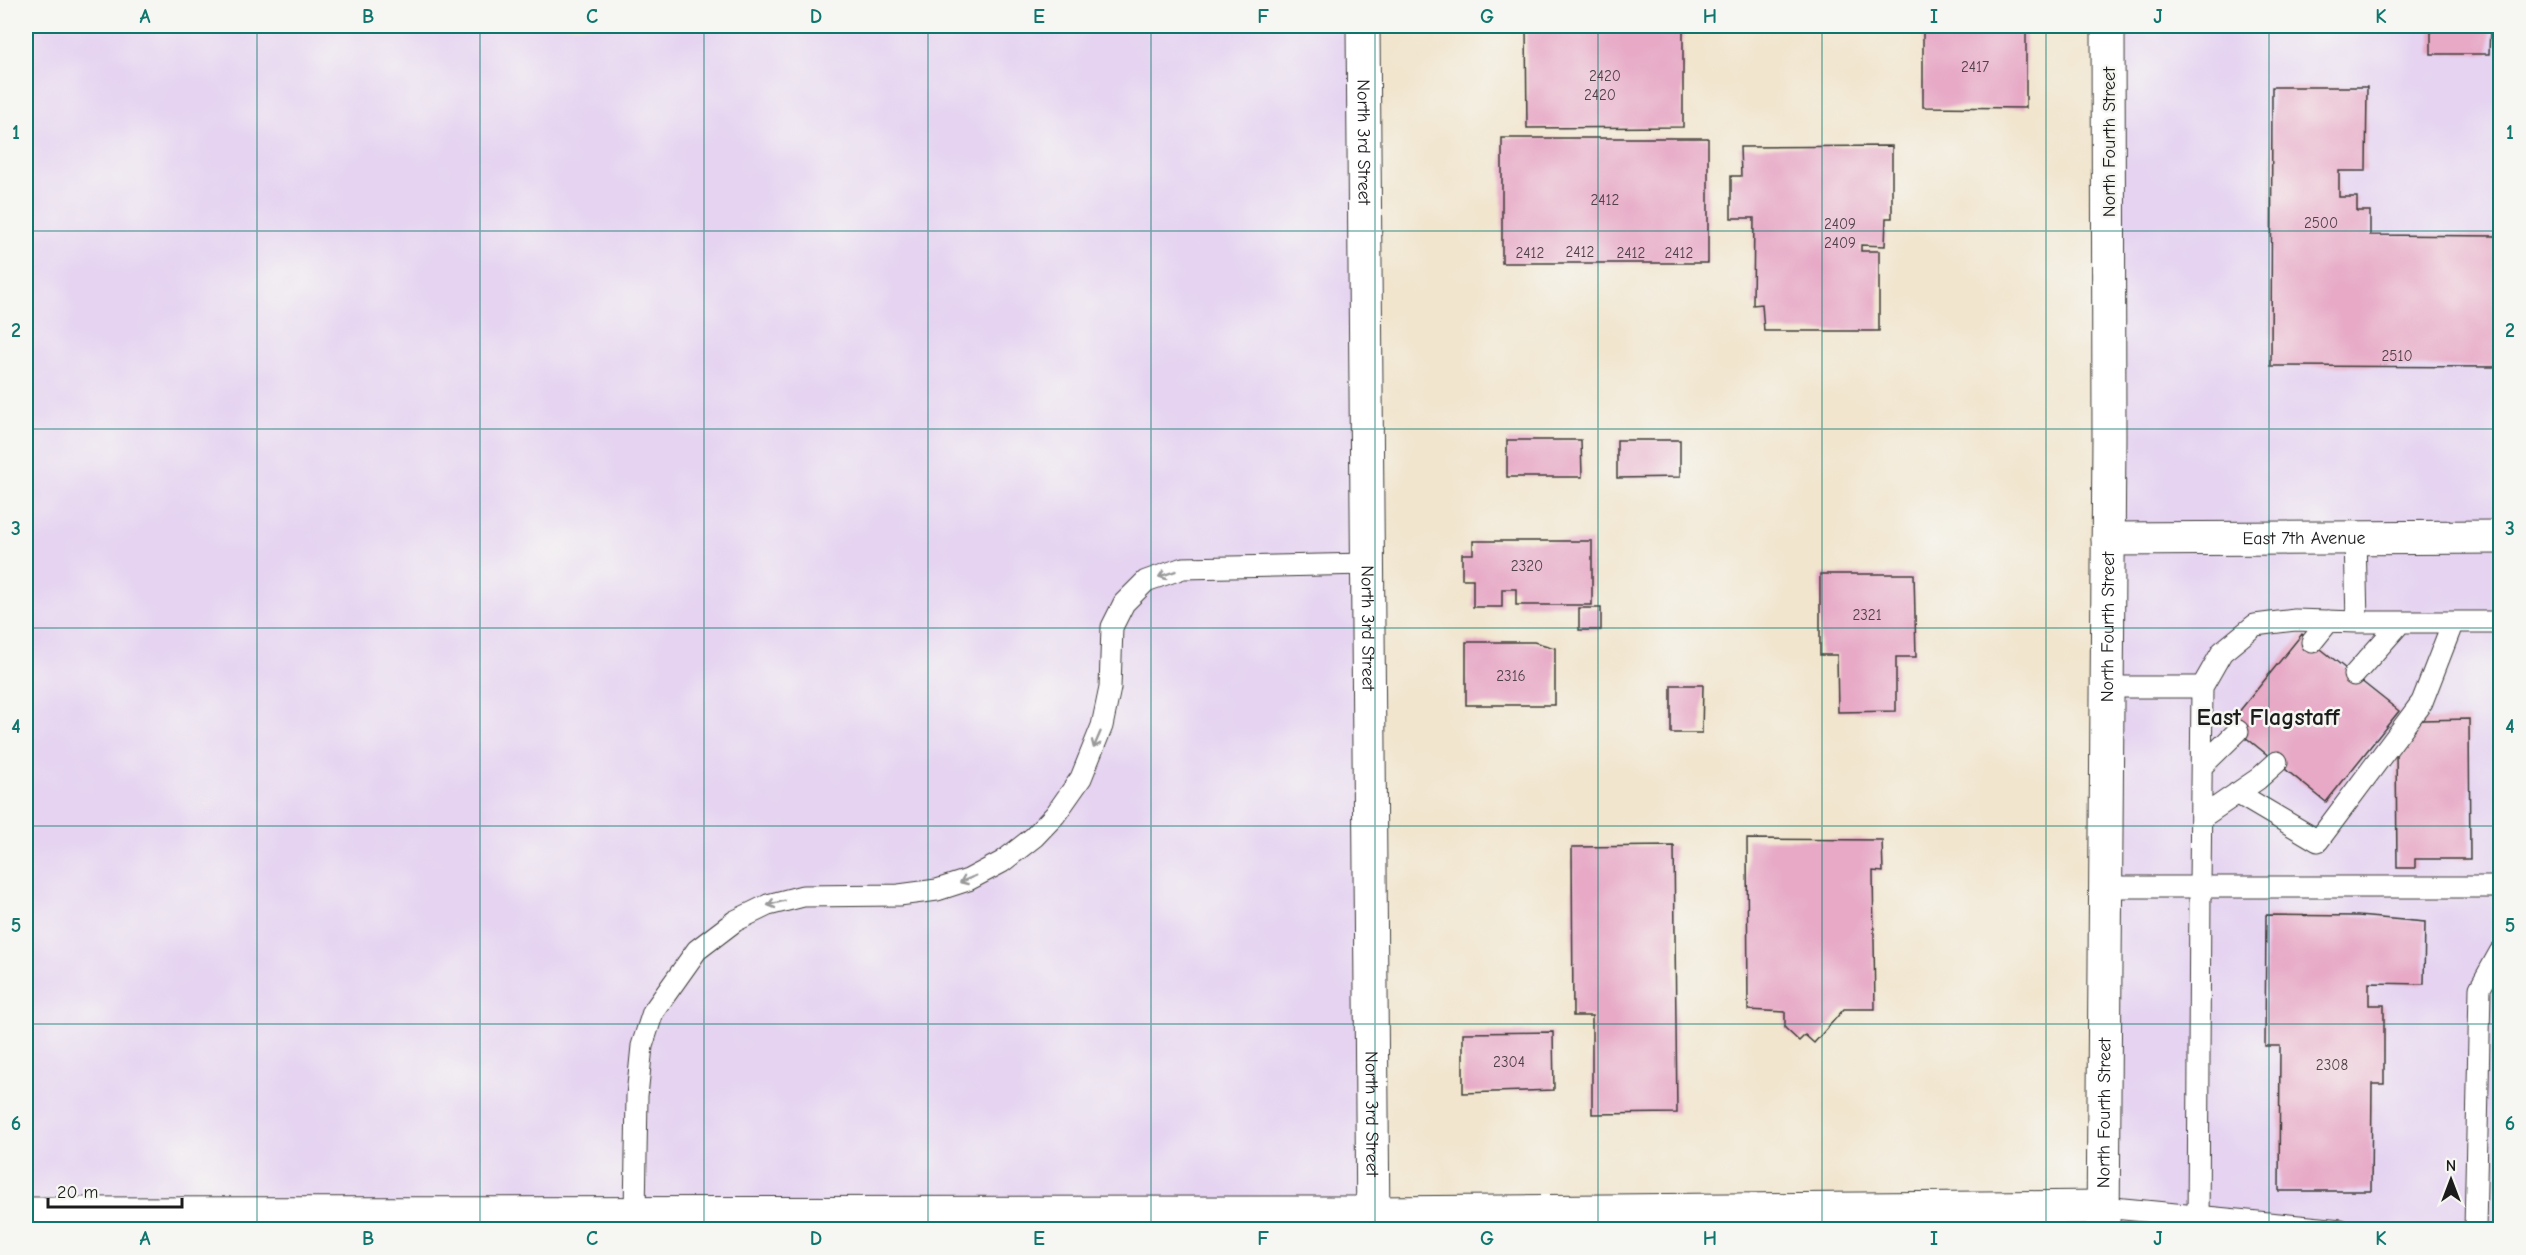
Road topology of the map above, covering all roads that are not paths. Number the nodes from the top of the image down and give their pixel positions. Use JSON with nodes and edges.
{"nodes":[{"id":1,"x":1363,"y":26,"type":"edge"},
{"id":2,"x":2108,"y":26,"type":"edge"},
{"id":3,"x":2355,"y":537,"type":"junction"},
{"id":4,"x":2500,"y":537,"type":"edge"},
{"id":5,"x":2108,"y":539,"type":"junction"},
{"id":6,"x":1367,"y":564,"type":"junction"},
{"id":7,"x":2329,"y":621,"type":"junction"},
{"id":8,"x":2357,"y":622,"type":"junction"},
{"id":9,"x":2401,"y":622,"type":"junction"},
{"id":10,"x":2453,"y":622,"type":"junction"},
{"id":11,"x":2500,"y":622,"type":"edge"},
{"id":12,"x":2312,"y":642,"type":"dead end"},
{"id":13,"x":2354,"y":675,"type":"dead end"},
{"id":14,"x":2107,"y":687,"type":"junction"},
{"id":15,"x":2202,"y":687,"type":"junction"},
{"id":16,"x":2238,"y":730,"type":"dead end"},
{"id":17,"x":2277,"y":762,"type":"dead end"},
{"id":18,"x":2202,"y":766,"type":"junction"},
{"id":19,"x":2237,"y":793,"type":"junction"},
{"id":20,"x":2201,"y":818,"type":"junction"},
{"id":21,"x":2106,"y":887,"type":"junction"},
{"id":22,"x":2200,"y":887,"type":"junction"},
{"id":23,"x":2500,"y":888,"type":"edge"},
{"id":24,"x":2500,"y":952,"type":"edge"},
{"id":25,"x":26,"y":1214,"type":"edge"},
{"id":26,"x":2103,"y":1219,"type":"edge"},
{"id":27,"x":1745,"y":1220,"type":"edge"},
{"id":28,"x":266,"y":1221,"type":"edge"},
{"id":29,"x":635,"y":1221,"type":"edge"},
{"id":30,"x":1373,"y":1221,"type":"edge"},
{"id":31,"x":2198,"y":1223,"type":"edge"},
{"id":32,"x":2341,"y":1230,"type":"edge"},
{"id":33,"x":2475,"y":1230,"type":"edge"}],
"edges":[{"from":1,"to":6,"type":"street","name":"North 3rd Street"},
{"from":2,"to":5,"type":"street","name":"North Fourth Street"},
{"from":3,"to":4,"type":"street","name":"East 7th Avenue"},
{"from":3,"to":5,"type":"street","name":"East 7th Avenue"},
{"from":3,"to":8,"type":"lane"},
{"from":5,"to":14,"type":"street","name":"North Fourth Street"},
{"from":6,"to":29,"type":"lane","one_way":true},
{"from":6,"to":30,"type":"street","name":"North 3rd Street"},
{"from":7,"to":8,"type":"lane"},
{"from":7,"to":12,"type":"lane"},
{"from":7,"to":15,"type":"lane"},
{"from":8,"to":9,"type":"lane"},
{"from":9,"to":10,"type":"lane"},
{"from":9,"to":13,"type":"lane"},
{"from":10,"to":11,"type":"lane"},
{"from":10,"to":19,"type":"lane"},
{"from":14,"to":15,"type":"lane"},
{"from":14,"to":21,"type":"street","name":"North Fourth Street"},
{"from":15,"to":18,"type":"lane"},
{"from":16,"to":18,"type":"lane"},
{"from":17,"to":19,"type":"lane"},
{"from":18,"to":20,"type":"lane"},
{"from":19,"to":20,"type":"lane"},
{"from":20,"to":22,"type":"lane"},
{"from":21,"to":22,"type":"lane"},
{"from":21,"to":26,"type":"street","name":"North Fourth Street"},
{"from":22,"to":23,"type":"lane"},
{"from":22,"to":31,"type":"lane"},
{"from":24,"to":33,"type":"lane"},
{"from":25,"to":28,"type":"street"},
{"from":26,"to":27,"type":"street"},
{"from":26,"to":31,"type":"lane"},
{"from":27,"to":30,"type":"street"},
{"from":28,"to":29,"type":"street"},
{"from":29,"to":30,"type":"street"},
{"from":31,"to":32,"type":"lane"}]}
